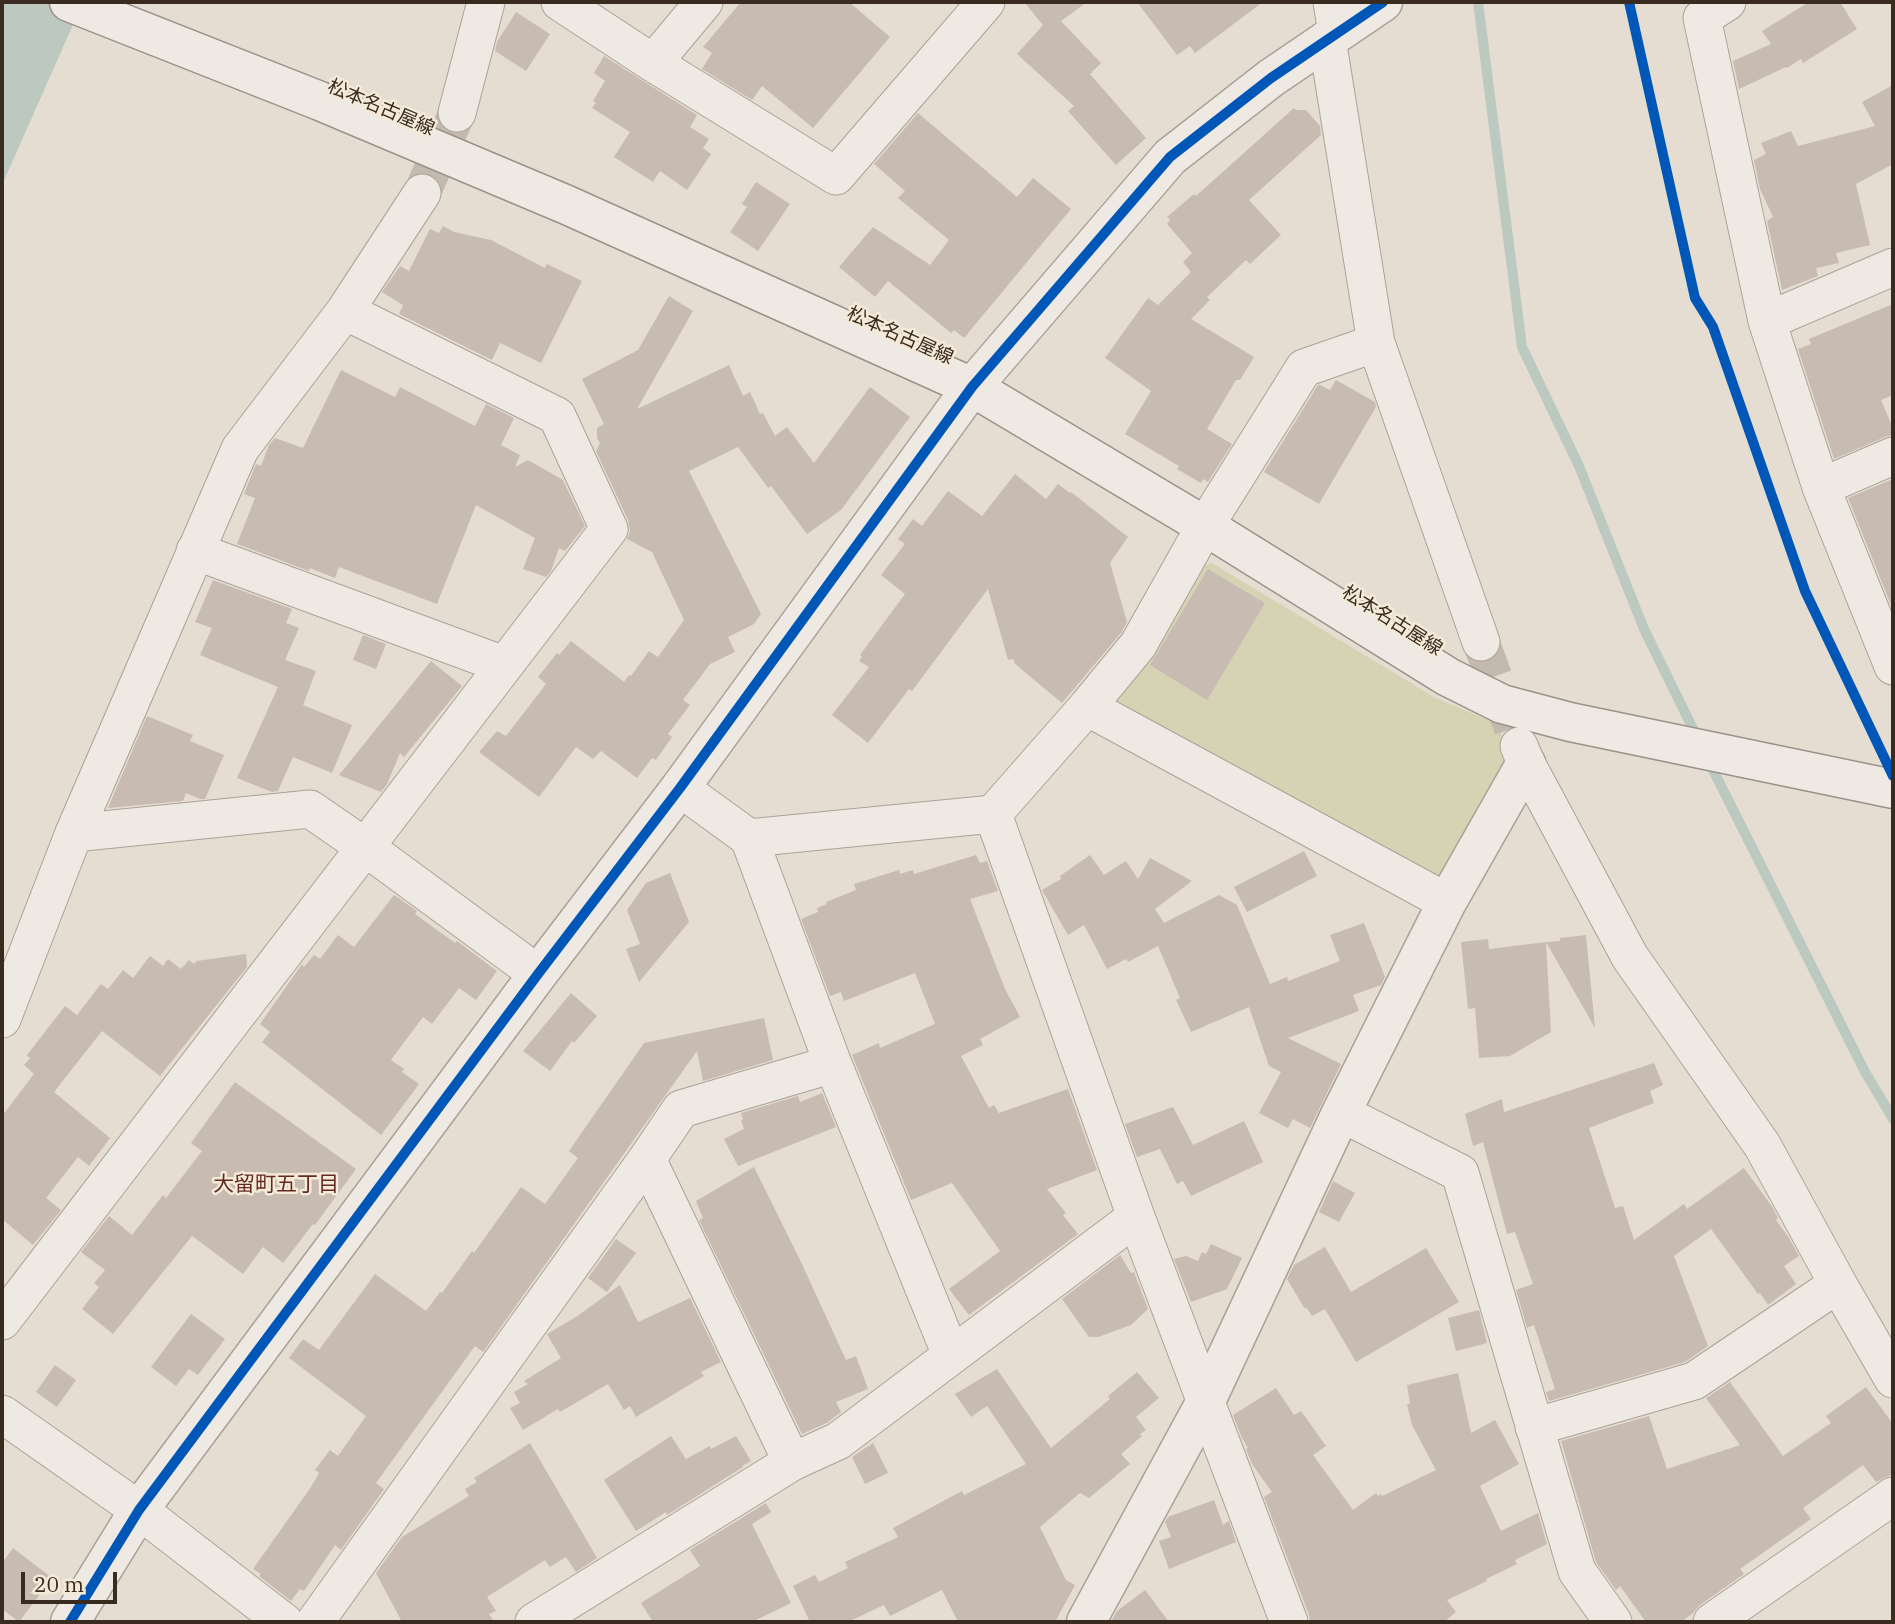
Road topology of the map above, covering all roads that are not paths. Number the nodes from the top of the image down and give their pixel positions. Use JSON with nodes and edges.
{"nodes":[{"id":1,"x":69,"y":2,"type":"edge"},
{"id":2,"x":486,"y":2,"type":"edge"},
{"id":3,"x":560,"y":2,"type":"edge"},
{"id":4,"x":704,"y":2,"type":"edge"},
{"id":5,"x":986,"y":2,"type":"edge"},
{"id":6,"x":1382,"y":2,"type":"edge"},
{"id":7,"x":1727,"y":2,"type":"edge"},
{"id":8,"x":1332,"y":25,"type":"edge"},
{"id":9,"x":653,"y":63,"type":"junction"},
{"id":10,"x":457,"y":113,"type":"tunnel mouth"},
{"id":11,"x":422,"y":193,"type":"tunnel mouth"},
{"id":12,"x":1893,"y":267,"type":"edge"},
{"id":13,"x":345,"y":311,"type":"junction"},
{"id":14,"x":1767,"y":321,"type":"junction"},
{"id":15,"x":1376,"y":343,"type":"junction"},
{"id":16,"x":972,"y":387,"type":"junction"},
{"id":17,"x":1893,"y":456,"type":"edge"},
{"id":18,"x":1821,"y":487,"type":"junction"},
{"id":19,"x":1205,"y":526,"type":"junction"},
{"id":20,"x":195,"y":551,"type":"junction"},
{"id":21,"x":1481,"y":642,"type":"tunnel mouth"},
{"id":22,"x":504,"y":665,"type":"junction"},
{"id":23,"x":1893,"y":666,"type":"edge"},
{"id":24,"x":1087,"y":707,"type":"junction"},
{"id":25,"x":1522,"y":755,"type":"joint"},
{"id":26,"x":1880,"y":786,"type":"edge"},
{"id":27,"x":680,"y":788,"type":"junction"},
{"id":28,"x":993,"y":814,"type":"junction"},
{"id":29,"x":74,"y":833,"type":"junction"},
{"id":30,"x":748,"y":838,"type":"junction"},
{"id":31,"x":365,"y":847,"type":"junction"},
{"id":32,"x":1447,"y":902,"type":"junction"},
{"id":33,"x":538,"y":974,"type":"junction"},
{"id":34,"x":2,"y":1019,"type":"edge"},
{"id":35,"x":833,"y":1064,"type":"junction"},
{"id":36,"x":1340,"y":1113,"type":"junction"},
{"id":37,"x":648,"y":1159,"type":"junction"},
{"id":38,"x":1136,"y":1217,"type":"junction"},
{"id":39,"x":1838,"y":1284,"type":"junction"},
{"id":40,"x":2,"y":1321,"type":"edge"},
{"id":41,"x":951,"y":1355,"type":"junction"},
{"id":42,"x":1893,"y":1379,"type":"edge"},
{"id":43,"x":1205,"y":1403,"type":"junction"},
{"id":44,"x":2,"y":1414,"type":"edge"},
{"id":45,"x":1534,"y":1427,"type":"junction"},
{"id":46,"x":792,"y":1462,"type":"junction"},
{"id":47,"x":1893,"y":1496,"type":"edge"},
{"id":48,"x":139,"y":1510,"type":"junction"},
{"id":49,"x":70,"y":1622,"type":"edge"},
{"id":50,"x":284,"y":1622,"type":"edge"},
{"id":51,"x":315,"y":1622,"type":"edge"},
{"id":52,"x":534,"y":1622,"type":"edge"},
{"id":53,"x":1086,"y":1622,"type":"edge"},
{"id":54,"x":1289,"y":1622,"type":"edge"},
{"id":55,"x":1614,"y":1622,"type":"edge"},
{"id":56,"x":1712,"y":1622,"type":"edge"}],
"edges":[{"from":1,"to":16,"type":"street","name":"松本名古屋線"},
{"from":2,"to":10,"type":"street"},
{"from":3,"to":9,"type":"street"},
{"from":4,"to":9,"type":"street"},
{"from":5,"to":9,"type":"street"},
{"from":6,"to":8,"type":"street"},
{"from":7,"to":14,"type":"street"},
{"from":8,"to":15,"type":"street"},
{"from":8,"to":16,"type":"street"},
{"from":11,"to":13,"type":"street"},
{"from":12,"to":14,"type":"street"},
{"from":13,"to":20,"type":"street"},
{"from":13,"to":22,"type":"street"},
{"from":14,"to":18,"type":"street"},
{"from":15,"to":19,"type":"street"},
{"from":15,"to":21,"type":"street"},
{"from":16,"to":19,"type":"street","name":"松本名古屋線"},
{"from":16,"to":27,"type":"street"},
{"from":17,"to":18,"type":"street"},
{"from":18,"to":23,"type":"street"},
{"from":19,"to":24,"type":"street"},
{"from":19,"to":26,"type":"street","name":"松本名古屋線"},
{"from":20,"to":22,"type":"street"},
{"from":20,"to":29,"type":"street"},
{"from":22,"to":31,"type":"street"},
{"from":24,"to":28,"type":"street"},
{"from":24,"to":32,"type":"street"},
{"from":25,"to":32,"type":"street"},
{"from":25,"to":39,"type":"street"},
{"from":27,"to":30,"type":"street"},
{"from":27,"to":33,"type":"street"},
{"from":28,"to":30,"type":"street"},
{"from":28,"to":38,"type":"street"},
{"from":29,"to":31,"type":"street"},
{"from":29,"to":34,"type":"street"},
{"from":30,"to":35,"type":"street"},
{"from":31,"to":33,"type":"street"},
{"from":31,"to":40,"type":"street"},
{"from":32,"to":36,"type":"street"},
{"from":33,"to":48,"type":"street"},
{"from":35,"to":37,"type":"street"},
{"from":35,"to":41,"type":"street"},
{"from":36,"to":43,"type":"street"},
{"from":36,"to":45,"type":"street"},
{"from":37,"to":46,"type":"street"},
{"from":37,"to":51,"type":"street"},
{"from":38,"to":41,"type":"street"},
{"from":38,"to":43,"type":"street"},
{"from":39,"to":42,"type":"street"},
{"from":39,"to":45,"type":"street"},
{"from":41,"to":46,"type":"street"},
{"from":43,"to":53,"type":"street"},
{"from":43,"to":54,"type":"street"},
{"from":44,"to":48,"type":"street"},
{"from":45,"to":55,"type":"street"},
{"from":46,"to":52,"type":"street"},
{"from":47,"to":56,"type":"street"},
{"from":48,"to":49,"type":"street"},
{"from":48,"to":50,"type":"street"}]}
